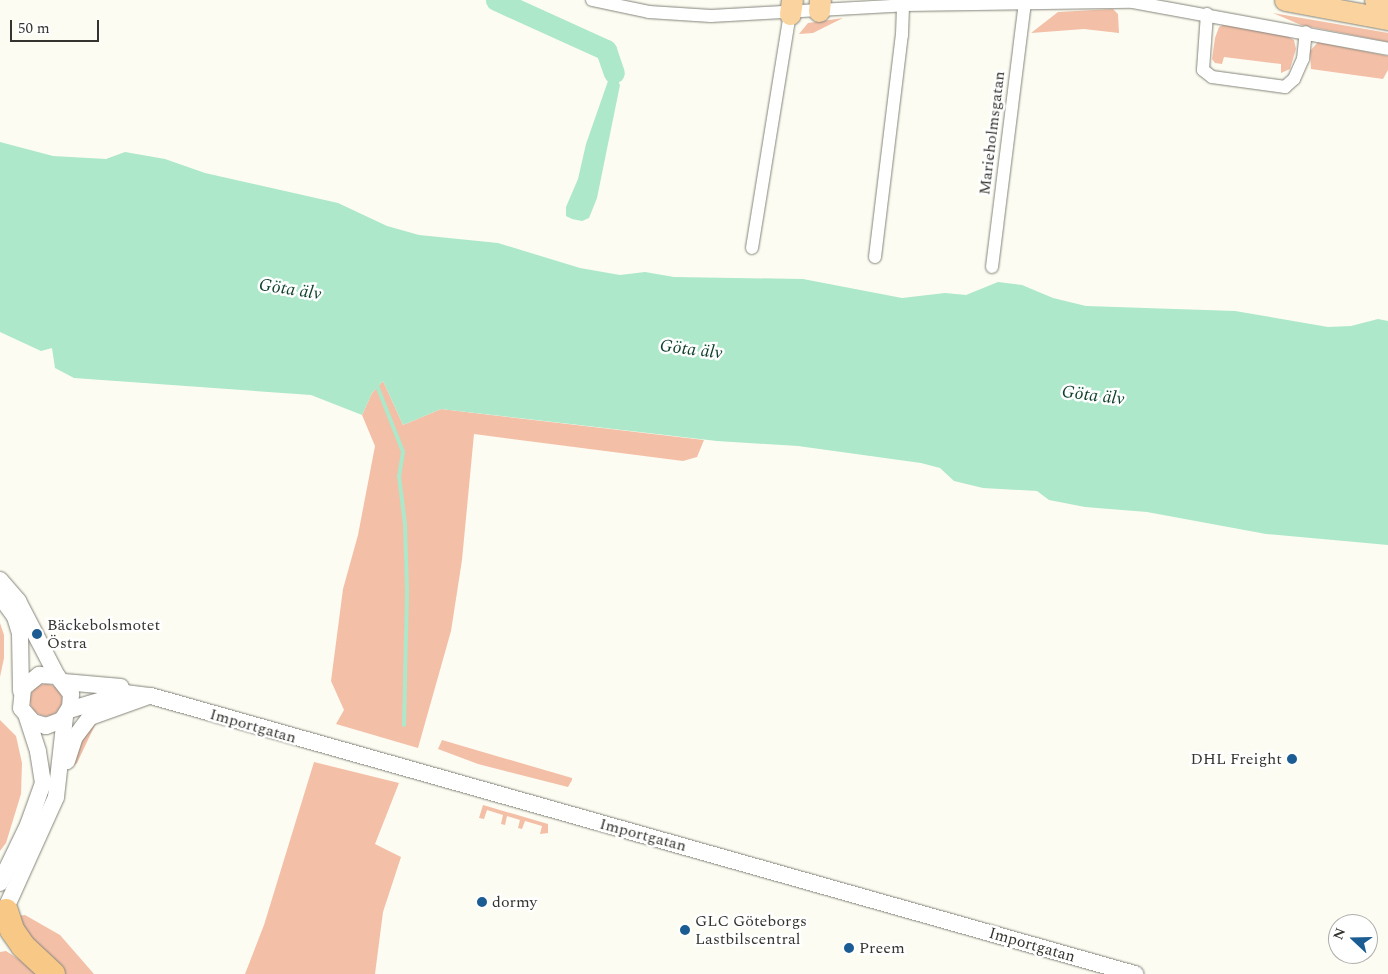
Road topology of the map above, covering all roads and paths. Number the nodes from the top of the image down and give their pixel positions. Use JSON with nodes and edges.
{"nodes":[{"id":1,"x":592,"y":0,"type":"edge"},
{"id":2,"x":1285,"y":0,"type":"edge"},
{"id":3,"x":1375,"y":0,"type":"edge"},
{"id":4,"x":1025,"y":3,"type":"junction"},
{"id":5,"x":1388,"y":3,"type":"edge"},
{"id":6,"x":903,"y":5,"type":"junction"},
{"id":7,"x":820,"y":6,"type":"edge"},
{"id":8,"x":791,"y":7,"type":"edge"},
{"id":9,"x":1208,"y":14,"type":"junction"},
{"id":10,"x":1388,"y":19,"type":"edge"},
{"id":11,"x":1306,"y":32,"type":"junction"},
{"id":12,"x":1388,"y":48,"type":"edge"},
{"id":13,"x":752,"y":248,"type":"dead end"},
{"id":14,"x":875,"y":257,"type":"dead end"},
{"id":15,"x":992,"y":267,"type":"dead end"},
{"id":16,"x":0,"y":580,"type":"edge"},
{"id":17,"x":0,"y":596,"type":"edge"},
{"id":18,"x":61,"y":679,"type":"junction"},
{"id":19,"x":21,"y":691,"type":"junction"},
{"id":20,"x":151,"y":696,"type":"junction"},
{"id":21,"x":67,"y":714,"type":"junction"},
{"id":22,"x":27,"y":717,"type":"junction"},
{"id":23,"x":58,"y":785,"type":"junction"},
{"id":24,"x":0,"y":883,"type":"edge"},
{"id":25,"x":3,"y":916,"type":"edge"},
{"id":26,"x":0,"y":938,"type":"edge"},
{"id":27,"x":45,"y":974,"type":"edge"},
{"id":28,"x":53,"y":974,"type":"edge"},
{"id":29,"x":1135,"y":974,"type":"edge"}],
"edges":[{"from":1,"to":8,"type":"street"},
{"from":2,"to":10,"type":"highway"},
{"from":3,"to":5,"type":"highway"},
{"from":4,"to":6,"type":"street"},
{"from":4,"to":9,"type":"street"},
{"from":4,"to":15,"type":"street","name":"Marieholmsgatan"},
{"from":6,"to":7,"type":"street"},
{"from":6,"to":14,"type":"street"},
{"from":7,"to":8,"type":"street"},
{"from":8,"to":13,"type":"street"},
{"from":9,"to":11,"type":"street"},
{"from":9,"to":11,"type":"street"},
{"from":11,"to":12,"type":"street"},
{"from":16,"to":18,"type":"street"},
{"from":17,"to":19,"type":"street"},
{"from":18,"to":19,"type":"street"},
{"from":18,"to":20,"type":"street","name":"Importgatan"},
{"from":18,"to":21,"type":"street"},
{"from":19,"to":22,"type":"street"},
{"from":20,"to":21,"type":"street","name":"Importgatan"},
{"from":20,"to":23,"type":"street"},
{"from":20,"to":29,"type":"street","name":"Importgatan"},
{"from":21,"to":22,"type":"street"},
{"from":21,"to":23,"type":"street"},
{"from":22,"to":24,"type":"street"},
{"from":23,"to":25,"type":"street"},
{"from":25,"to":28,"type":"highway"},
{"from":26,"to":27,"type":"highway"}]}
